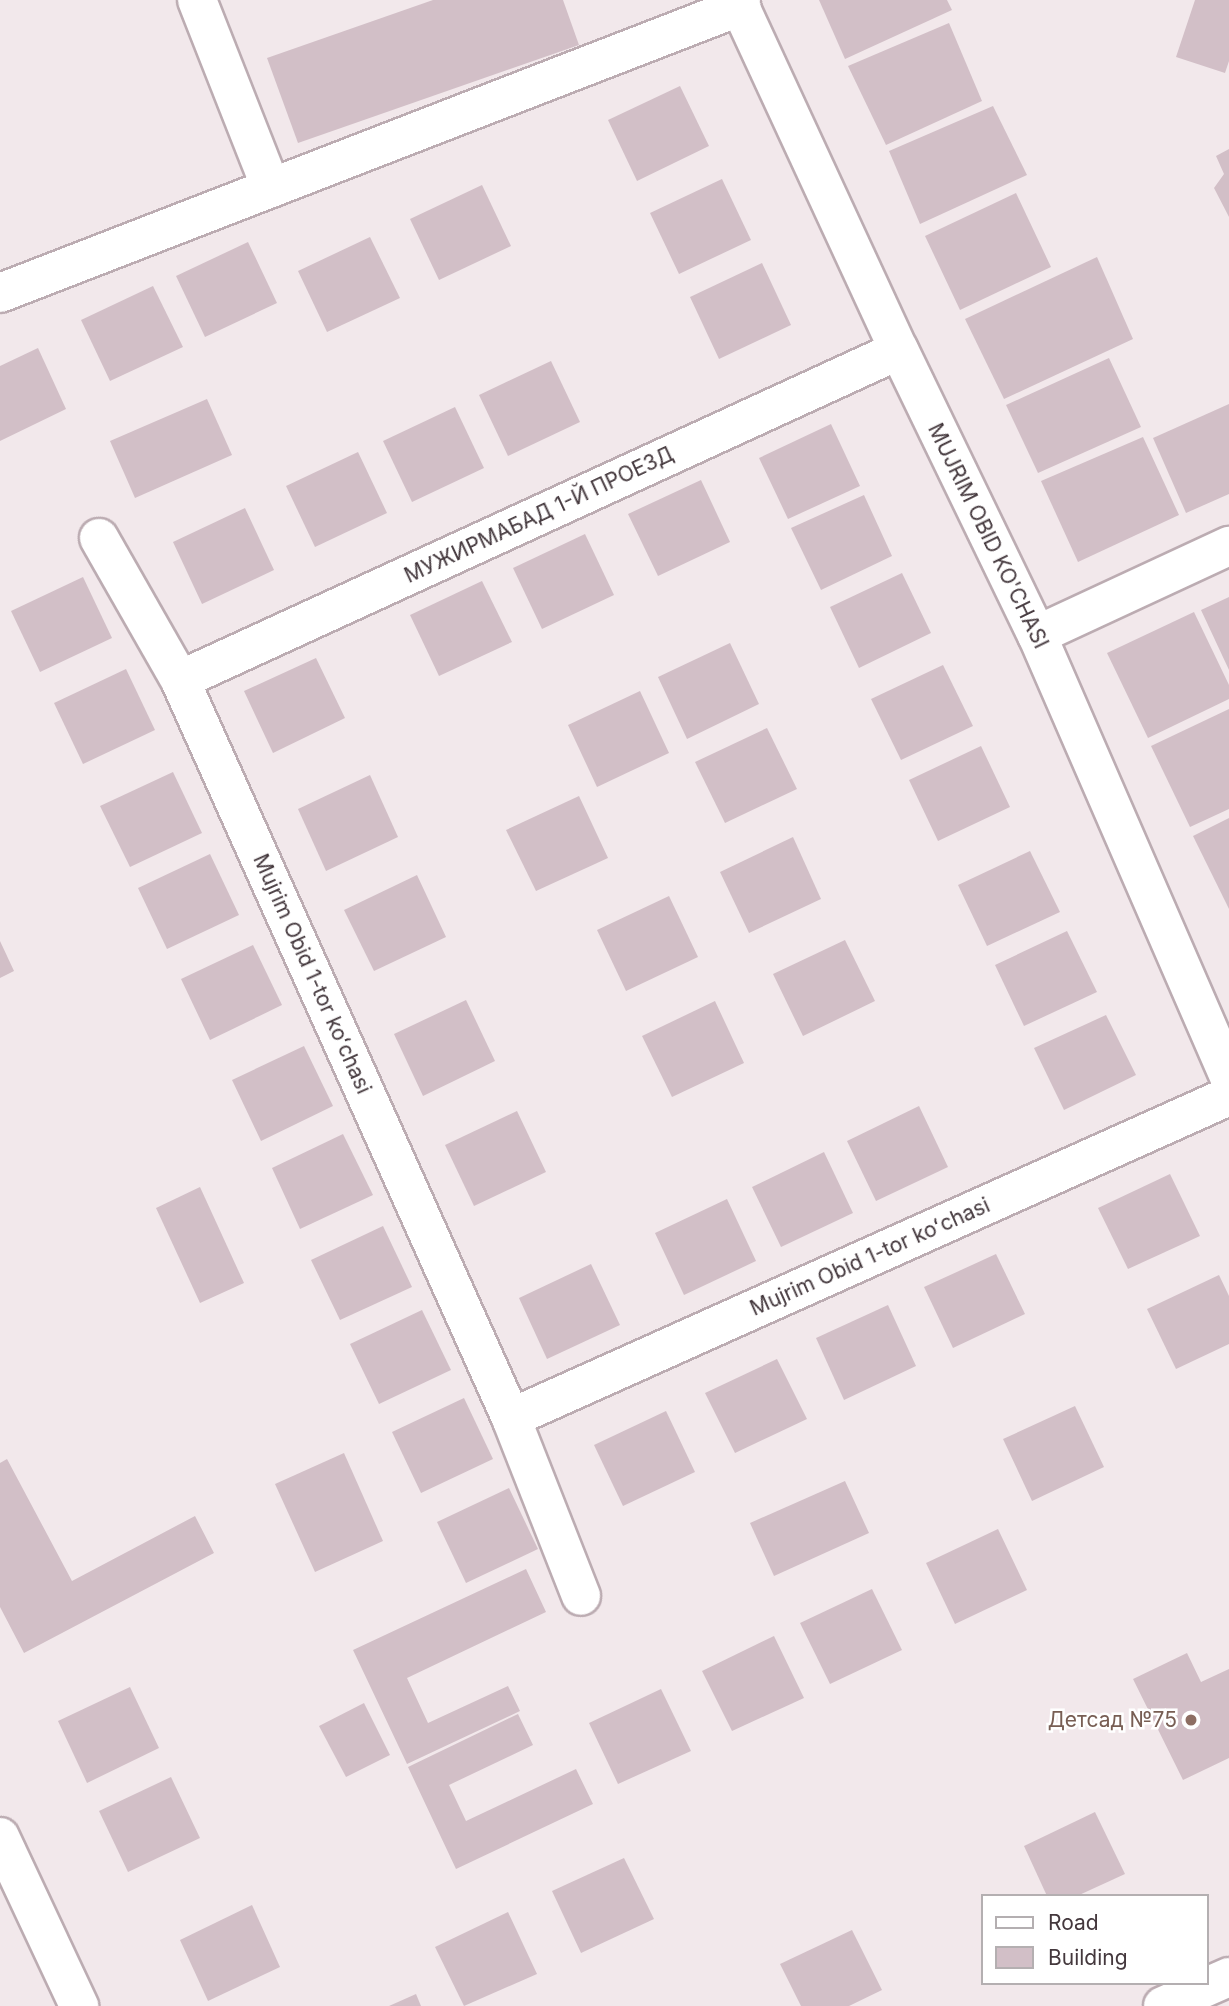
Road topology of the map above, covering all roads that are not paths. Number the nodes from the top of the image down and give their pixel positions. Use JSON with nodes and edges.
{"nodes":[{"id":1,"x":198,"y":0,"type":"edge"},
{"id":2,"x":739,"y":3,"type":"edge"},
{"id":3,"x":271,"y":188,"type":"junction"},
{"id":4,"x":0,"y":293,"type":"edge"},
{"id":5,"x":899,"y":350,"type":"junction"},
{"id":6,"x":99,"y":538,"type":"dead end"},
{"id":7,"x":1229,"y":546,"type":"edge"},
{"id":8,"x":1037,"y":635,"type":"junction"},
{"id":9,"x":180,"y":680,"type":"junction"},
{"id":10,"x":1229,"y":1076,"type":"edge"},
{"id":11,"x":1229,"y":1096,"type":"edge"},
{"id":12,"x":511,"y":1419,"type":"junction"},
{"id":13,"x":581,"y":1596,"type":"dead end"},
{"id":14,"x":0,"y":1837,"type":"edge"},
{"id":15,"x":1229,"y":1977,"type":"edge"},
{"id":16,"x":79,"y":2006,"type":"edge"},
{"id":17,"x":1163,"y":2006,"type":"edge"}],
"edges":[{"from":1,"to":3,"type":"street"},
{"from":2,"to":3,"type":"street"},
{"from":2,"to":5,"type":"street","name":"MUJRIM OBID KO'CHASI"},
{"from":3,"to":4,"type":"street"},
{"from":5,"to":8,"type":"street","name":"MUJRIM OBID KO'CHASI"},
{"from":5,"to":9,"type":"street","name":"МУЖИРМАБАД 1-Й ПРОЕЗД"},
{"from":6,"to":9,"type":"street","name":"Mujrim Obid 1-tor koʻchasi"},
{"from":7,"to":8,"type":"street"},
{"from":8,"to":10,"type":"street","name":"MUJRIM OBID KO'CHASI"},
{"from":9,"to":12,"type":"street","name":"Mujrim Obid 1-tor koʻchasi"},
{"from":11,"to":12,"type":"street","name":"Mujrim Obid 1-tor koʻchasi"},
{"from":12,"to":13,"type":"street","name":"Mujrim Obid 1-tor koʻchasi"},
{"from":14,"to":16,"type":"street"},
{"from":15,"to":17,"type":"street"}]}
